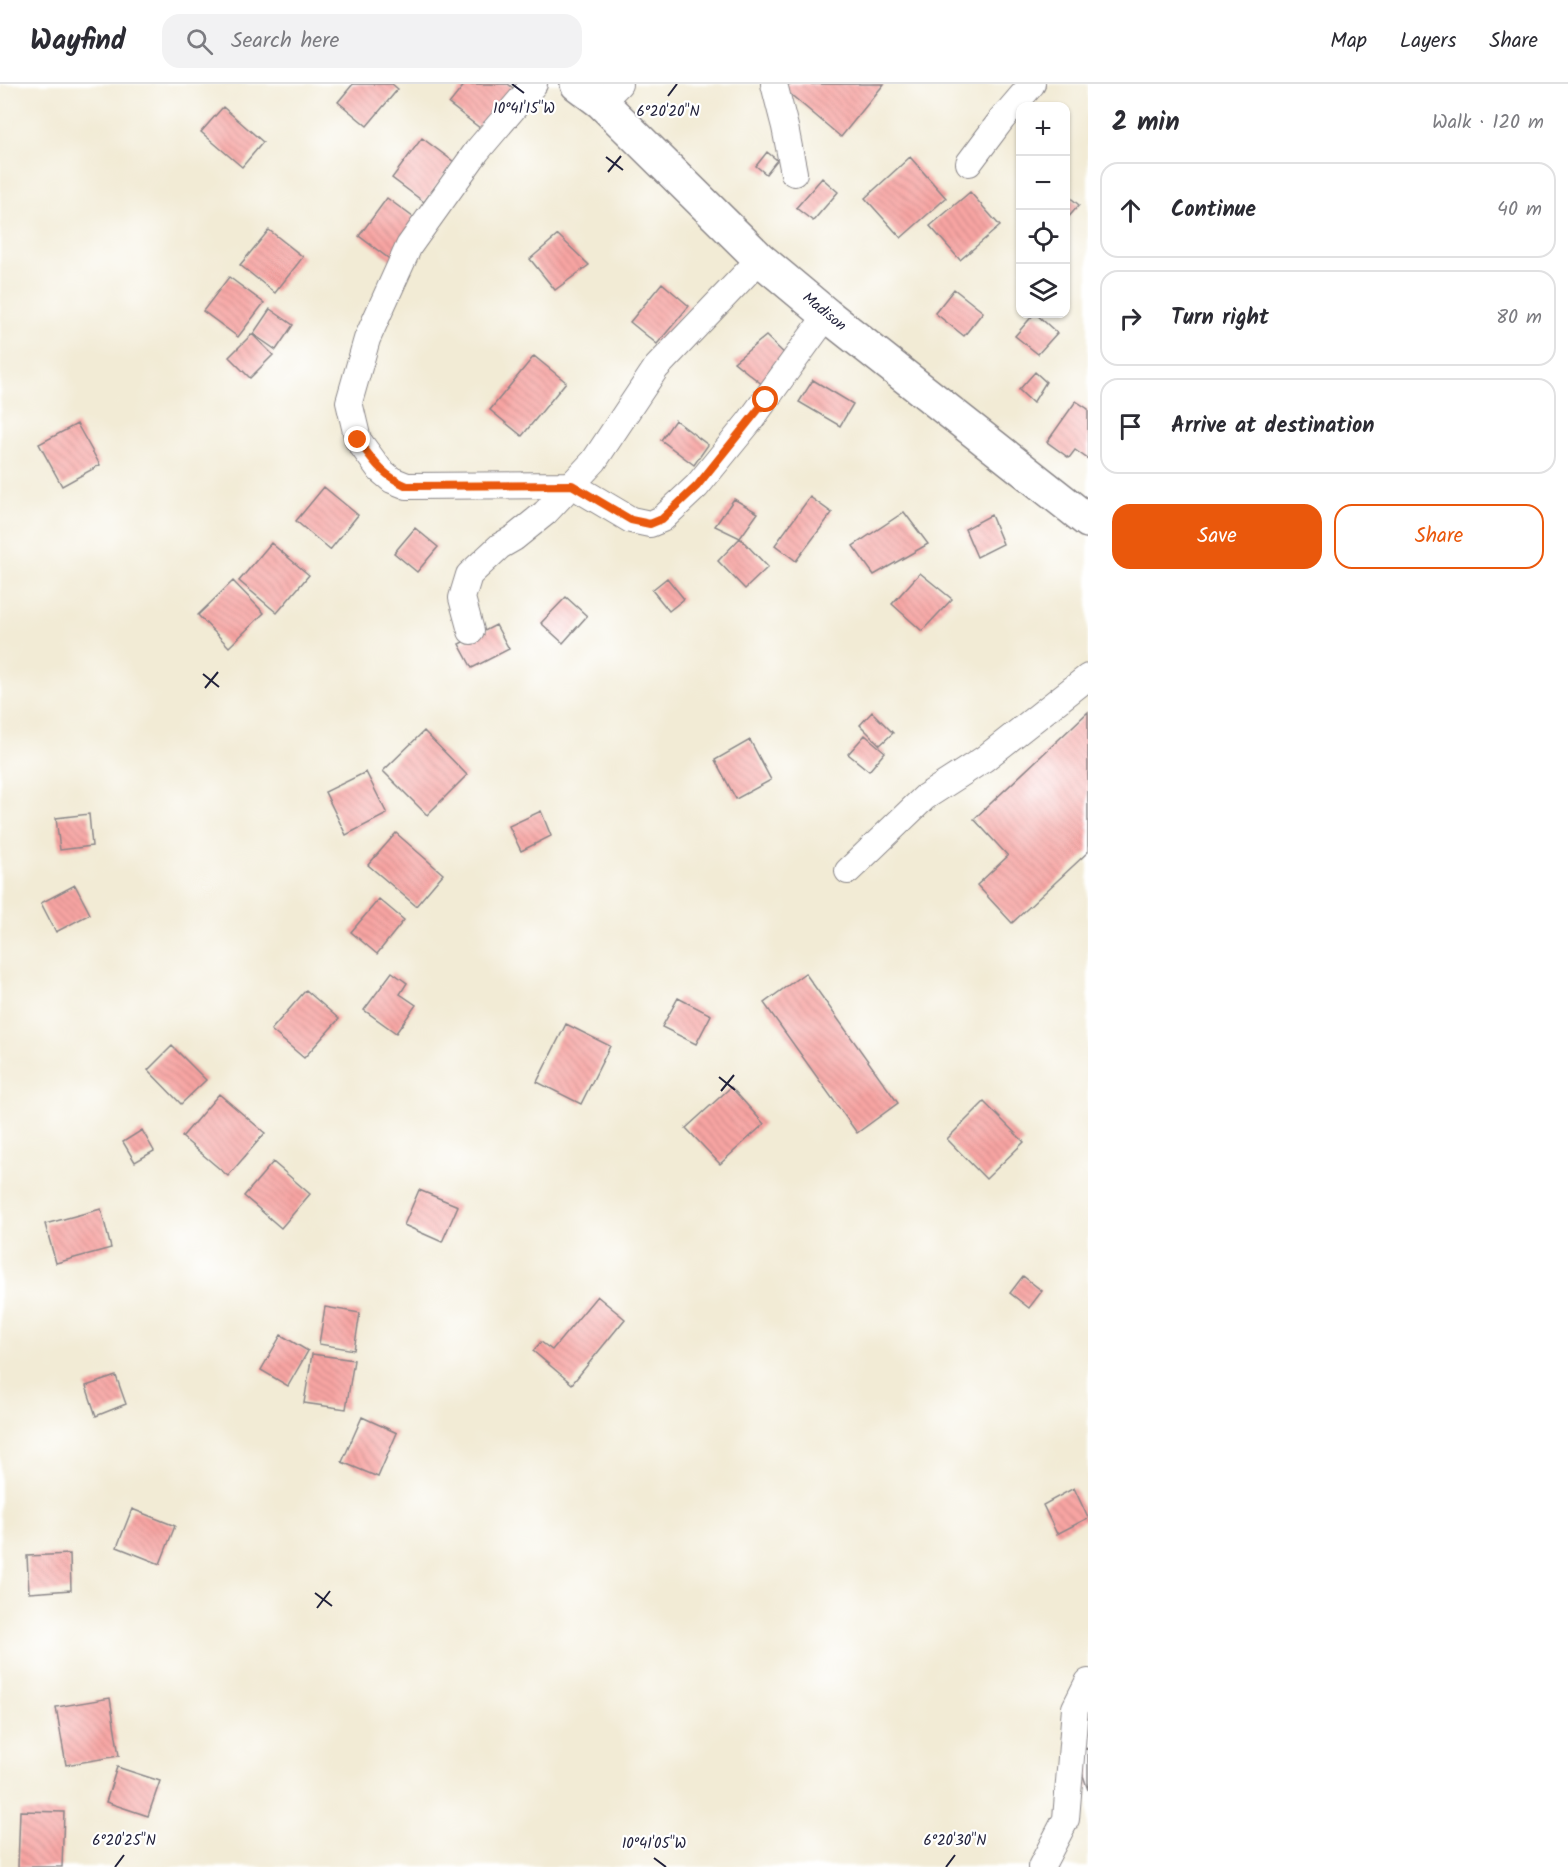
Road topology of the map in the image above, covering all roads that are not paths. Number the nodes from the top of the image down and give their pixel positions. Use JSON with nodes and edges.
{"nodes":[{"id":1,"x":534,"y":84,"type":"edge"},
{"id":2,"x":774,"y":84,"type":"edge"},
{"id":3,"x":1032,"y":84,"type":"edge"},
{"id":4,"x":599,"y":90,"type":"edge"},
{"id":5,"x":969,"y":163,"type":"dead end"},
{"id":6,"x":794,"y":173,"type":"dead end"},
{"id":7,"x":760,"y":259,"type":"junction"},
{"id":8,"x":827,"y":315,"type":"junction"},
{"id":9,"x":572,"y":485,"type":"junction"},
{"id":10,"x":1088,"y":521,"type":"edge"},
{"id":11,"x":471,"y":631,"type":"dead end"},
{"id":12,"x":1088,"y":677,"type":"edge"},
{"id":13,"x":848,"y":871,"type":"dead end"},
{"id":14,"x":1088,"y":1682,"type":"edge"},
{"id":15,"x":1041,"y":1867,"type":"edge"}],
"edges":[{"from":1,"to":9,"type":"street"},
{"from":2,"to":6,"type":"street"},
{"from":3,"to":5,"type":"street"},
{"from":4,"to":7,"type":"street","name":"Madison"},
{"from":7,"to":8,"type":"street","name":"Madison"},
{"from":7,"to":9,"type":"street"},
{"from":8,"to":9,"type":"street"},
{"from":8,"to":10,"type":"street","name":"Madison"},
{"from":9,"to":11,"type":"street"},
{"from":12,"to":13,"type":"street"},
{"from":14,"to":15,"type":"street"}]}
